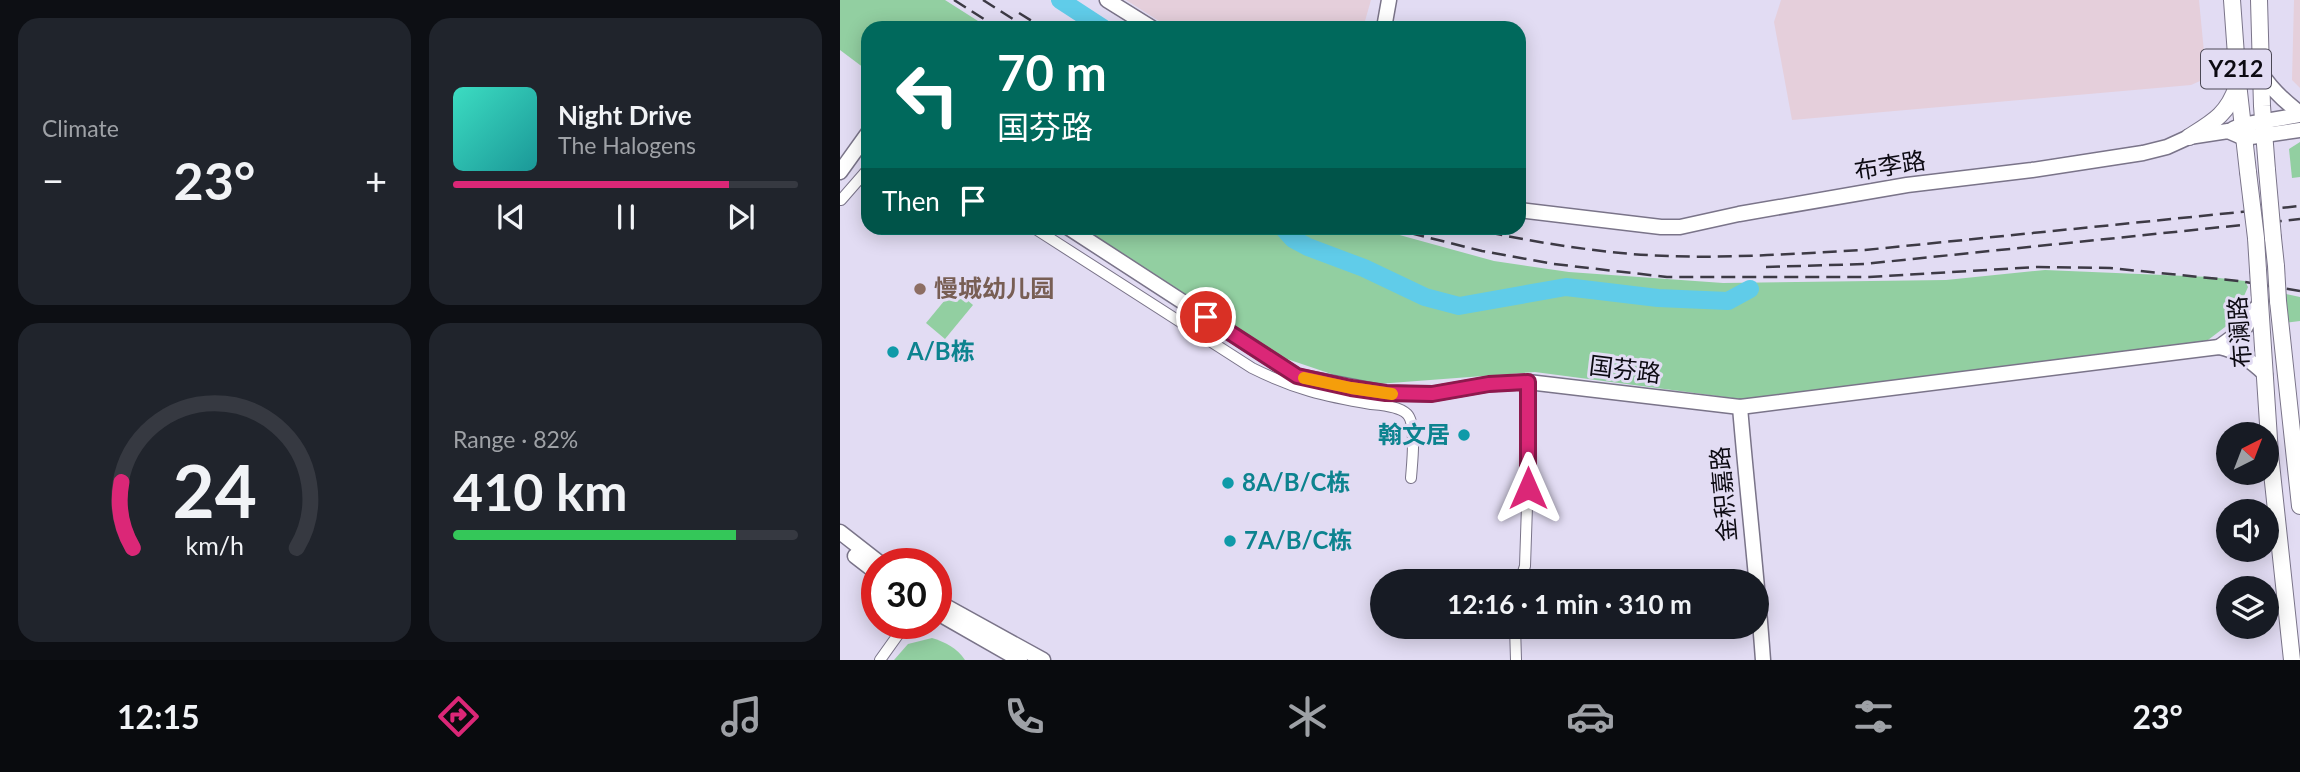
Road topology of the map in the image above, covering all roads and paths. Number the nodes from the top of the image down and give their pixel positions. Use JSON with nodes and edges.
{"nodes":[{"id":1,"x":1107,"y":0,"type":"edge"},
{"id":2,"x":1390,"y":0,"type":"edge"},
{"id":3,"x":2232,"y":0,"type":"edge"},
{"id":4,"x":2259,"y":0,"type":"edge"},
{"id":5,"x":1141,"y":21,"type":"edge"},
{"id":6,"x":1386,"y":21,"type":"edge"},
{"id":7,"x":2261,"y":73,"type":"junction"},
{"id":8,"x":2238,"y":83,"type":"junction"},
{"id":9,"x":2300,"y":114,"type":"edge"},
{"id":10,"x":2264,"y":128,"type":"junction"},
{"id":11,"x":2300,"y":130,"type":"edge"},
{"id":12,"x":2238,"y":131,"type":"junction"},
{"id":13,"x":2189,"y":137,"type":"junction"},
{"id":14,"x":861,"y":143,"type":"edge"},
{"id":15,"x":840,"y":172,"type":"edge"},
{"id":16,"x":861,"y":177,"type":"edge"},
{"id":17,"x":841,"y":200,"type":"edge"},
{"id":18,"x":1526,"y":211,"type":"edge"},
{"id":19,"x":1045,"y":235,"type":"edge"},
{"id":20,"x":1080,"y":235,"type":"edge"},
{"id":21,"x":2260,"y":302,"type":"junction"},
{"id":22,"x":2219,"y":347,"type":"junction"},
{"id":23,"x":2265,"y":374,"type":"junction"},
{"id":24,"x":1528,"y":382,"type":"junction"},
{"id":25,"x":1740,"y":407,"type":"junction"},
{"id":26,"x":1411,"y":478,"type":"dead end"},
{"id":27,"x":2300,"y":506,"type":"edge"},
{"id":28,"x":840,"y":532,"type":"edge"},
{"id":29,"x":840,"y":545,"type":"edge"},
{"id":30,"x":861,"y":548,"type":"edge"},
{"id":31,"x":861,"y":561,"type":"edge"},
{"id":32,"x":1524,"y":569,"type":"edge"},
{"id":33,"x":952,"y":617,"type":"edge"},
{"id":34,"x":952,"y":619,"type":"edge"},
{"id":35,"x":895,"y":639,"type":"edge"},
{"id":36,"x":1515,"y":639,"type":"edge"},
{"id":37,"x":880,"y":660,"type":"edge"},
{"id":38,"x":1020,"y":660,"type":"edge"},
{"id":39,"x":1043,"y":660,"type":"edge"},
{"id":40,"x":1516,"y":660,"type":"edge"},
{"id":41,"x":1763,"y":660,"type":"edge"},
{"id":42,"x":2292,"y":660,"type":"edge"}],
"edges":[{"from":1,"to":5,"type":"street"},
{"from":2,"to":6,"type":"street"},
{"from":3,"to":8,"type":"main road","name":"布澜路","number":"Y212"},
{"from":4,"to":7,"type":"main road","name":"布澜路","number":"Y212"},
{"from":7,"to":9,"type":"street"},
{"from":7,"to":10,"type":"main road","name":"布澜路","number":"Y212"},
{"from":8,"to":12,"type":"main road","name":"布澜路","number":"Y212"},
{"from":8,"to":13,"type":"main road"},
{"from":9,"to":10,"type":"street"},
{"from":10,"to":11,"type":"street"},
{"from":10,"to":12,"type":"street","name":"布李路"},
{"from":10,"to":27,"type":"main road","name":"布澜路","number":"Y212","bridge":true},
{"from":12,"to":13,"type":"street","name":"布李路"},
{"from":12,"to":21,"type":"main road","name":"布澜路","number":"Y212","bridge":true},
{"from":13,"to":18,"type":"street","name":"布李路"},
{"from":14,"to":15,"type":"street"},
{"from":16,"to":17,"type":"street"},
{"from":19,"to":26,"type":"street"},
{"from":20,"to":24,"type":"street","name":"国芬路"},
{"from":21,"to":22,"type":"street"},
{"from":21,"to":23,"type":"main road","name":"布澜路","number":"Y212"},
{"from":22,"to":23,"type":"street"},
{"from":22,"to":25,"type":"street","name":"国芬路"},
{"from":23,"to":42,"type":"main road","name":"布澜路","number":"Y212"},
{"from":24,"to":25,"type":"street","name":"国芬路"},
{"from":24,"to":32,"type":"street"},
{"from":25,"to":41,"type":"street","name":"金积嘉路"},
{"from":28,"to":30,"type":"street"},
{"from":29,"to":31,"type":"street"},
{"from":33,"to":39,"type":"street"},
{"from":34,"to":38,"type":"street"},
{"from":35,"to":37,"type":"street"},
{"from":36,"to":40,"type":"street"}]}
